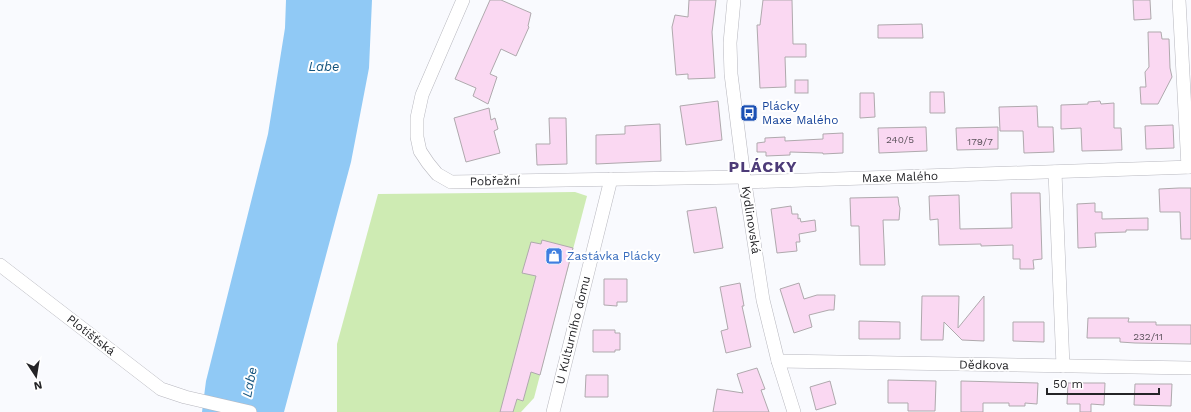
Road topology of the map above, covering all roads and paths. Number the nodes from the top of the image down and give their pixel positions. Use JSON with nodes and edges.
{"nodes":[{"id":1,"x":463,"y":0,"type":"edge"},
{"id":2,"x":734,"y":0,"type":"edge"},
{"id":3,"x":1179,"y":0,"type":"edge"},
{"id":4,"x":1190,"y":167,"type":"edge"},
{"id":5,"x":1056,"y":172,"type":"junction"},
{"id":6,"x":611,"y":179,"type":"junction"},
{"id":7,"x":745,"y":179,"type":"junction"},
{"id":8,"x":0,"y":265,"type":"edge"},
{"id":9,"x":778,"y":361,"type":"junction"},
{"id":10,"x":1063,"y":366,"type":"junction"},
{"id":11,"x":1191,"y":368,"type":"edge"},
{"id":12,"x":250,"y":412,"type":"edge"},
{"id":13,"x":553,"y":412,"type":"edge"},
{"id":14,"x":794,"y":412,"type":"edge"}],
"edges":[{"from":1,"to":6,"type":"street","name":"Pobřežní"},
{"from":2,"to":7,"type":"street","name":"Kydlinovská"},
{"from":3,"to":4,"type":"street","name":"Maxe Malého"},
{"from":4,"to":5,"type":"street","name":"Maxe Malého"},
{"from":5,"to":7,"type":"street","name":"Maxe Malého"},
{"from":5,"to":10,"type":"street"},
{"from":6,"to":7,"type":"street","name":"Pobřežní"},
{"from":6,"to":13,"type":"street","name":"U Kulturního domu"},
{"from":7,"to":9,"type":"street","name":"Kydlinovská"},
{"from":8,"to":12,"type":"street","name":"Plotišťská"},
{"from":9,"to":10,"type":"street","name":"Dědkova"},
{"from":9,"to":14,"type":"street","name":"Kydlinovská"},
{"from":10,"to":11,"type":"street","name":"Dědkova"}]}
